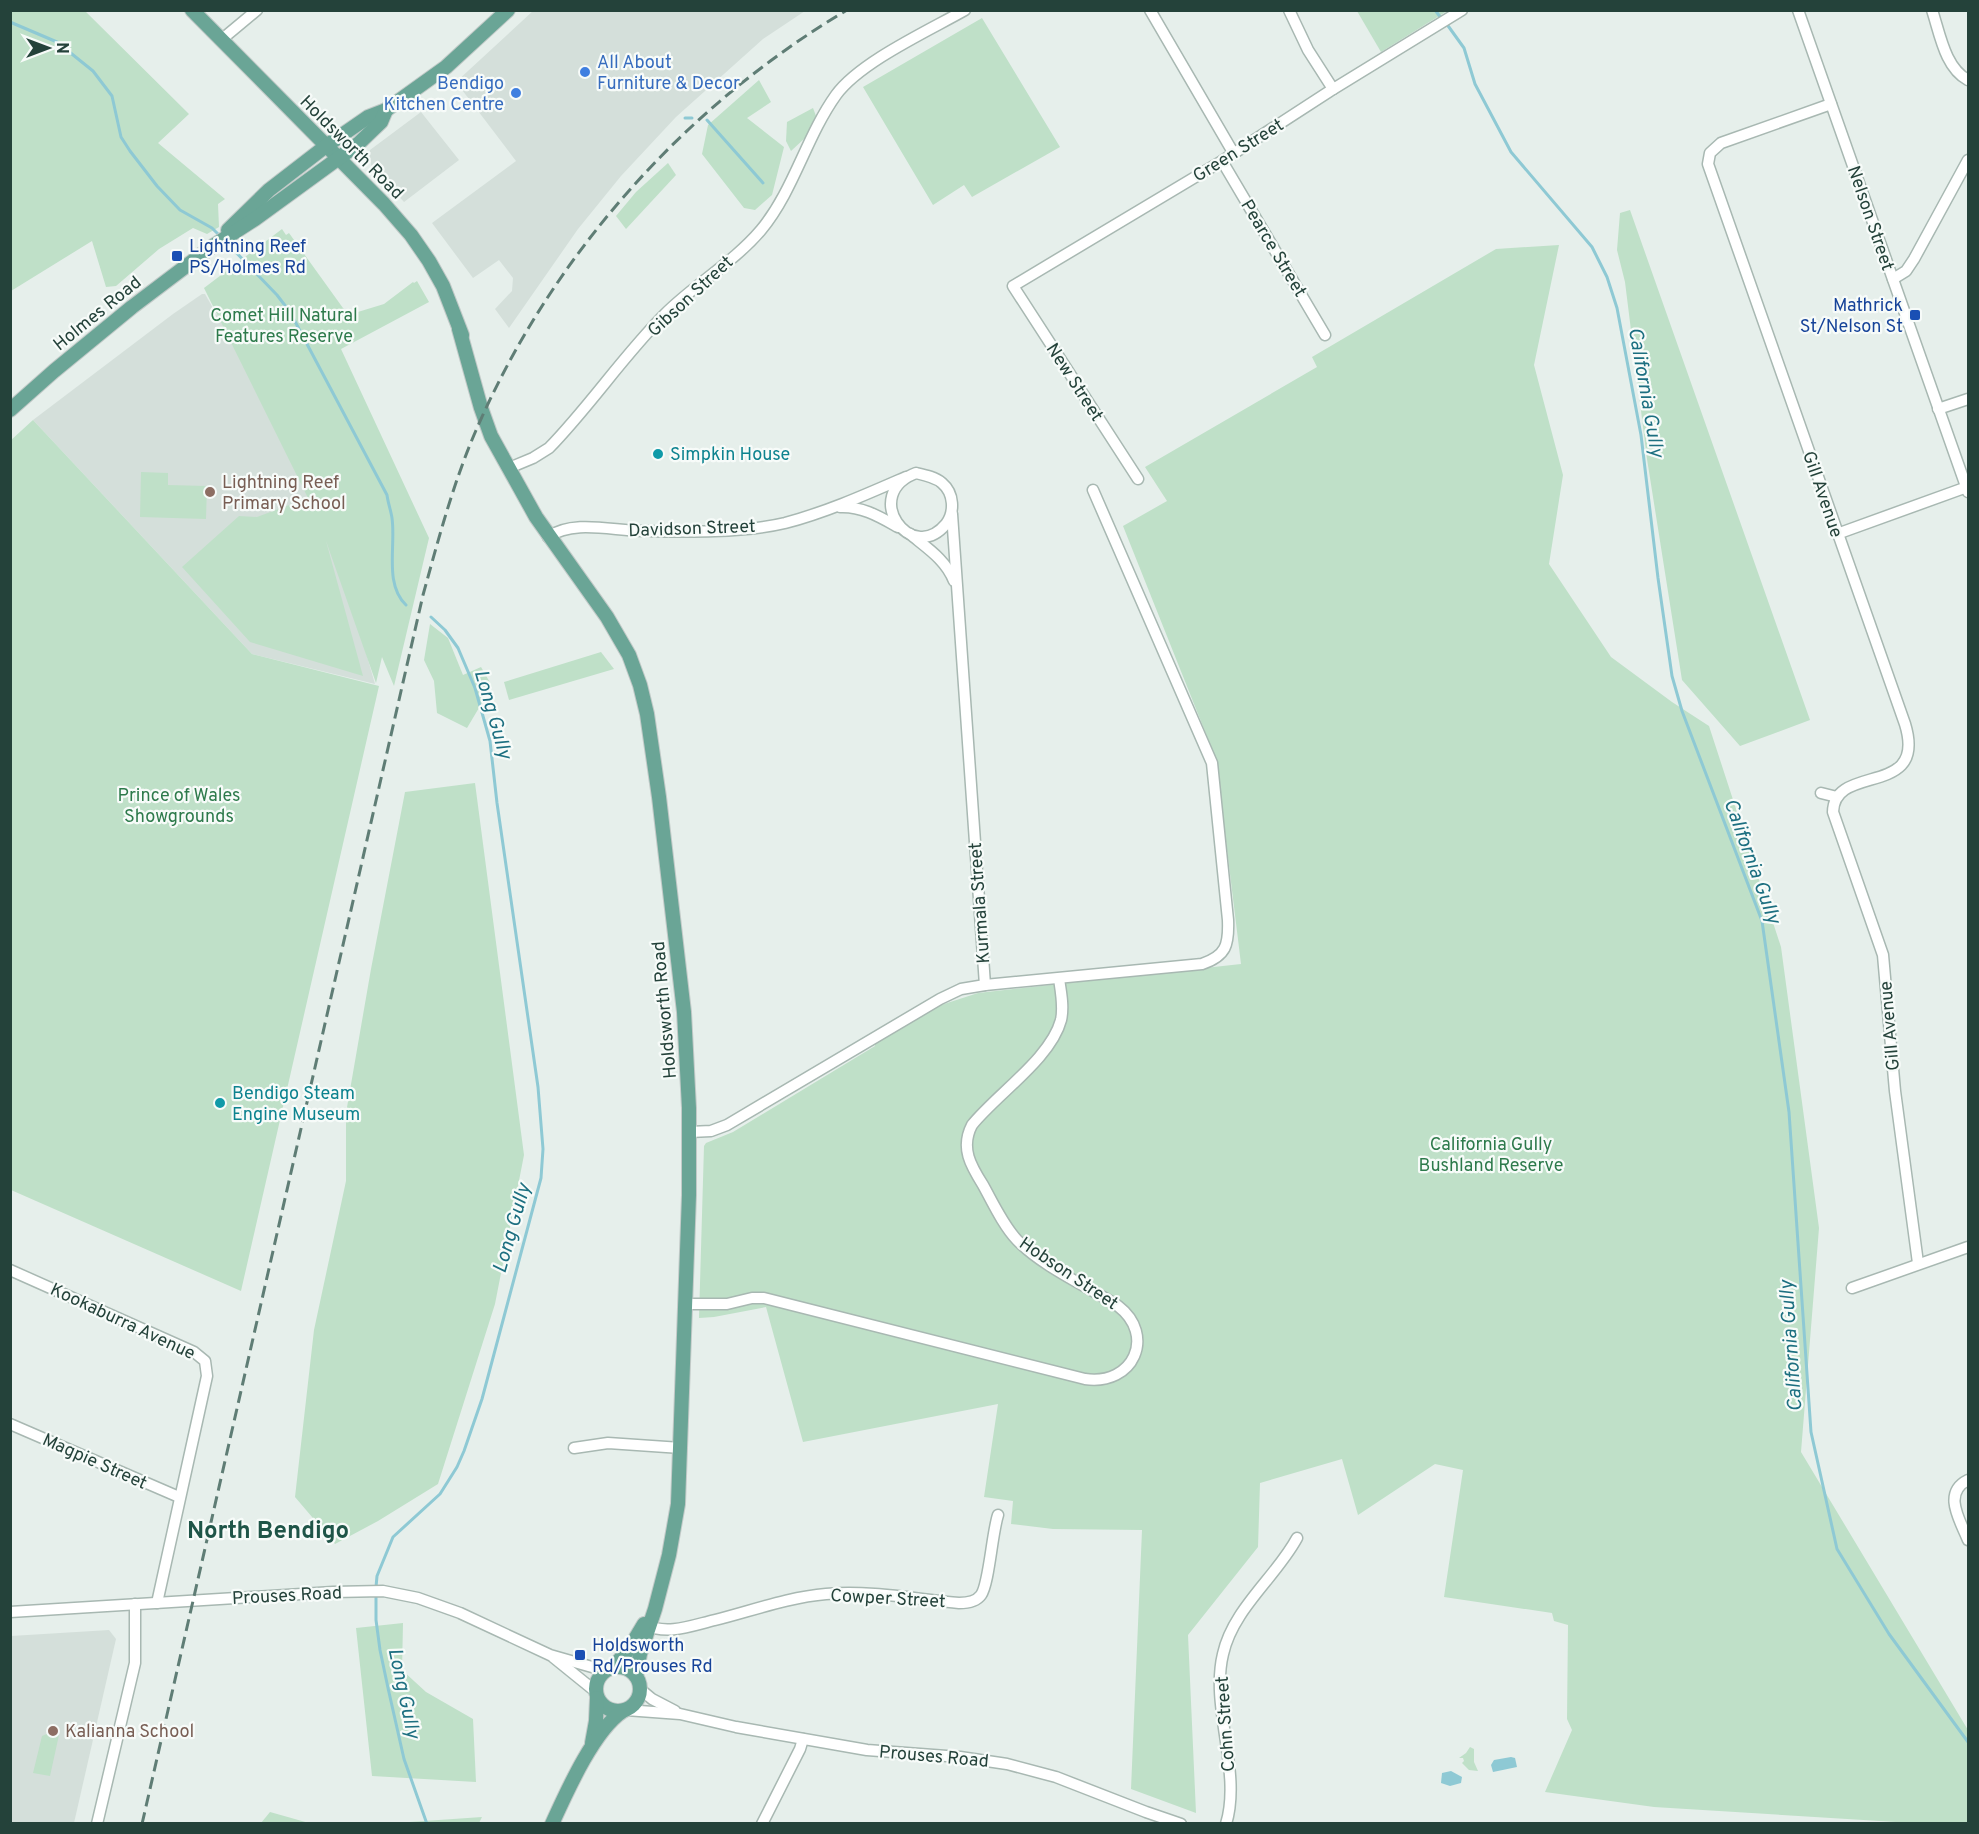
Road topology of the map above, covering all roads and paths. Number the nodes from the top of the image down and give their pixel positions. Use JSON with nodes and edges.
{"nodes":[{"id":1,"x":192,"y":10,"type":"edge"},
{"id":2,"x":257,"y":10,"type":"edge"},
{"id":3,"x":508,"y":10,"type":"edge"},
{"id":4,"x":965,"y":10,"type":"edge"},
{"id":5,"x":1150,"y":10,"type":"edge"},
{"id":6,"x":1289,"y":10,"type":"edge"},
{"id":7,"x":1798,"y":10,"type":"edge"},
{"id":8,"x":1932,"y":10,"type":"edge"},
{"id":9,"x":1457,"y":13,"type":"edge"},
{"id":10,"x":221,"y":40,"type":"junction"},
{"id":11,"x":1968,"y":80,"type":"edge"},
{"id":12,"x":1333,"y":89,"type":"junction"},
{"id":13,"x":1831,"y":104,"type":"junction"},
{"id":14,"x":386,"y":110,"type":"junction"},
{"id":15,"x":326,"y":146,"type":"junction"},
{"id":16,"x":1234,"y":154,"type":"junction"},
{"id":17,"x":338,"y":158,"type":"junction"},
{"id":18,"x":1968,"y":160,"type":"edge"},
{"id":19,"x":1222,"y":161,"type":"junction"},
{"id":20,"x":221,"y":240,"type":"junction"},
{"id":21,"x":1893,"y":279,"type":"junction"},
{"id":22,"x":1013,"y":286,"type":"joint"},
{"id":23,"x":1325,"y":335,"type":"dead end"},
{"id":24,"x":1968,"y":399,"type":"edge"},
{"id":25,"x":1938,"y":409,"type":"junction"},
{"id":26,"x":10,"y":410,"type":"edge"},
{"id":27,"x":509,"y":468,"type":"junction"},
{"id":28,"x":906,"y":477,"type":"junction"},
{"id":29,"x":1138,"y":479,"type":"dead end"},
{"id":30,"x":1093,"y":489,"type":"dead end"},
{"id":31,"x":1968,"y":490,"type":"edge"},
{"id":32,"x":834,"y":507,"type":"junction"},
{"id":33,"x":952,"y":513,"type":"junction"},
{"id":34,"x":905,"y":531,"type":"junction"},
{"id":35,"x":1837,"y":534,"type":"junction"},
{"id":36,"x":548,"y":537,"type":"junction"},
{"id":37,"x":959,"y":596,"type":"junction"},
{"id":38,"x":1821,"y":793,"type":"dead end"},
{"id":39,"x":1837,"y":797,"type":"junction"},
{"id":40,"x":1059,"y":979,"type":"junction"},
{"id":41,"x":985,"y":985,"type":"junction"},
{"id":42,"x":690,"y":1132,"type":"junction"},
{"id":43,"x":1968,"y":1247,"type":"edge"},
{"id":44,"x":1918,"y":1263,"type":"junction"},
{"id":45,"x":10,"y":1270,"type":"edge"},
{"id":46,"x":1852,"y":1288,"type":"dead end"},
{"id":47,"x":685,"y":1304,"type":"junction"},
{"id":48,"x":10,"y":1424,"type":"edge"},
{"id":49,"x":574,"y":1448,"type":"dead end"},
{"id":50,"x":681,"y":1448,"type":"junction"},
{"id":51,"x":1968,"y":1480,"type":"edge"},
{"id":52,"x":179,"y":1497,"type":"junction"},
{"id":53,"x":998,"y":1515,"type":"dead end"},
{"id":54,"x":1298,"y":1538,"type":"dead end"},
{"id":55,"x":1968,"y":1540,"type":"edge"},
{"id":56,"x":157,"y":1603,"type":"junction"},
{"id":57,"x":135,"y":1604,"type":"junction"},
{"id":58,"x":10,"y":1612,"type":"edge"},
{"id":59,"x":647,"y":1626,"type":"junction"},
{"id":60,"x":550,"y":1655,"type":"junction"},
{"id":61,"x":611,"y":1667,"type":"junction"},
{"id":62,"x":638,"y":1682,"type":"junction"},
{"id":63,"x":596,"y":1694,"type":"junction"},
{"id":64,"x":624,"y":1710,"type":"junction"},
{"id":65,"x":680,"y":1714,"type":"junction"},
{"id":66,"x":802,"y":1739,"type":"junction"},
{"id":67,"x":590,"y":1751,"type":"junction"},
{"id":68,"x":97,"y":1824,"type":"edge"},
{"id":69,"x":552,"y":1824,"type":"edge"},
{"id":70,"x":762,"y":1824,"type":"edge"},
{"id":71,"x":1181,"y":1824,"type":"edge"},
{"id":72,"x":1226,"y":1824,"type":"edge"}],
"edges":[{"from":1,"to":10,"type":"main road","name":"Holdsworth Road"},
{"from":2,"to":10,"type":"street"},
{"from":3,"to":14,"type":"main road","name":"Holmes Road"},
{"from":4,"to":27,"type":"street","name":"Gibson Street"},
{"from":5,"to":16,"type":"street"},
{"from":6,"to":12,"type":"street"},
{"from":7,"to":13,"type":"street","name":"Nelson Street"},
{"from":8,"to":11,"type":"street"},
{"from":9,"to":12,"type":"street","name":"Green Street"},
{"from":10,"to":15,"type":"main road","name":"Holdsworth Road"},
{"from":12,"to":16,"type":"street","name":"Green Street"},
{"from":13,"to":21,"type":"street","name":"Nelson Street"},
{"from":13,"to":35,"type":"street","name":"Gill Avenue"},
{"from":14,"to":15,"type":"main road","name":"Holmes Road"},
{"from":14,"to":17,"type":"main road","name":"Holmes Road"},
{"from":15,"to":17,"type":"main road","name":"Holdsworth Road"},
{"from":15,"to":20,"type":"main road","name":"Holmes Road"},
{"from":16,"to":19,"type":"street","name":"Green Street"},
{"from":17,"to":20,"type":"main road","name":"Holmes Road"},
{"from":17,"to":27,"type":"main road","name":"Holdsworth Road"},
{"from":18,"to":21,"type":"street"},
{"from":19,"to":22,"type":"street","name":"Green Street"},
{"from":19,"to":23,"type":"street","name":"Pearce Street"},
{"from":20,"to":26,"type":"main road","name":"Holmes Road"},
{"from":21,"to":25,"type":"street","name":"Nelson Street"},
{"from":22,"to":29,"type":"street","name":"New Street"},
{"from":24,"to":25,"type":"street"},
{"from":25,"to":31,"type":"street","name":"Nelson Street"},
{"from":27,"to":36,"type":"main road","name":"Holdsworth Road"},
{"from":28,"to":32,"type":"street","name":"Davidson Street"},
{"from":28,"to":33,"type":"street"},
{"from":28,"to":34,"type":"street"},
{"from":30,"to":40,"type":"street"},
{"from":31,"to":35,"type":"street"},
{"from":32,"to":34,"type":"street","name":"Davidson Street"},
{"from":32,"to":36,"type":"street","name":"Davidson Street"},
{"from":33,"to":34,"type":"street"},
{"from":33,"to":37,"type":"street","name":"Kurmala Street"},
{"from":34,"to":37,"type":"street","name":"Kurmala Street"},
{"from":35,"to":39,"type":"street","name":"Gill Avenue"},
{"from":36,"to":42,"type":"main road","name":"Holdsworth Road"},
{"from":37,"to":41,"type":"street","name":"Kurmala Street"},
{"from":38,"to":39,"type":"street"},
{"from":39,"to":44,"type":"street","name":"Gill Avenue"},
{"from":40,"to":41,"type":"street"},
{"from":40,"to":47,"type":"street","name":"Hobson Street"},
{"from":41,"to":42,"type":"street","name":"Kurmala Street"},
{"from":42,"to":47,"type":"main road","name":"Holdsworth Road"},
{"from":43,"to":44,"type":"street"},
{"from":44,"to":46,"type":"street"},
{"from":45,"to":52,"type":"street","name":"Kookaburra Avenue"},
{"from":47,"to":50,"type":"main road","name":"Holdsworth Road"},
{"from":48,"to":52,"type":"street","name":"Magpie Street"},
{"from":49,"to":50,"type":"street"},
{"from":50,"to":59,"type":"main road","name":"Holdsworth Road"},
{"from":51,"to":55,"type":"street"},
{"from":52,"to":56,"type":"street","name":"Kookaburra Avenue"},
{"from":53,"to":59,"type":"street","name":"Cowper Street"},
{"from":54,"to":72,"type":"street","name":"Cohn Street"},
{"from":56,"to":57,"type":"street","name":"Prouses Road"},
{"from":56,"to":60,"type":"street","name":"Prouses Road"},
{"from":57,"to":58,"type":"street","name":"Prouses Road"},
{"from":57,"to":68,"type":"street"},
{"from":59,"to":61,"type":"main road","name":"Holdsworth Road"},
{"from":59,"to":62,"type":"main road","name":"Holdsworth Road"},
{"from":60,"to":61,"type":"street","name":"Prouses Road"},
{"from":60,"to":63,"type":"street","name":"Prouses Road"},
{"from":61,"to":62,"type":"main road"},
{"from":61,"to":63,"type":"main road"},
{"from":62,"to":64,"type":"main road"},
{"from":62,"to":65,"type":"street","name":"Prouses Road"},
{"from":63,"to":64,"type":"main road"},
{"from":63,"to":67,"type":"main road"},
{"from":64,"to":65,"type":"street","name":"Prouses Road"},
{"from":64,"to":67,"type":"main road"},
{"from":65,"to":66,"type":"street","name":"Prouses Road"},
{"from":66,"to":70,"type":"street"},
{"from":66,"to":71,"type":"street","name":"Prouses Road"},
{"from":67,"to":69,"type":"main road"}]}
